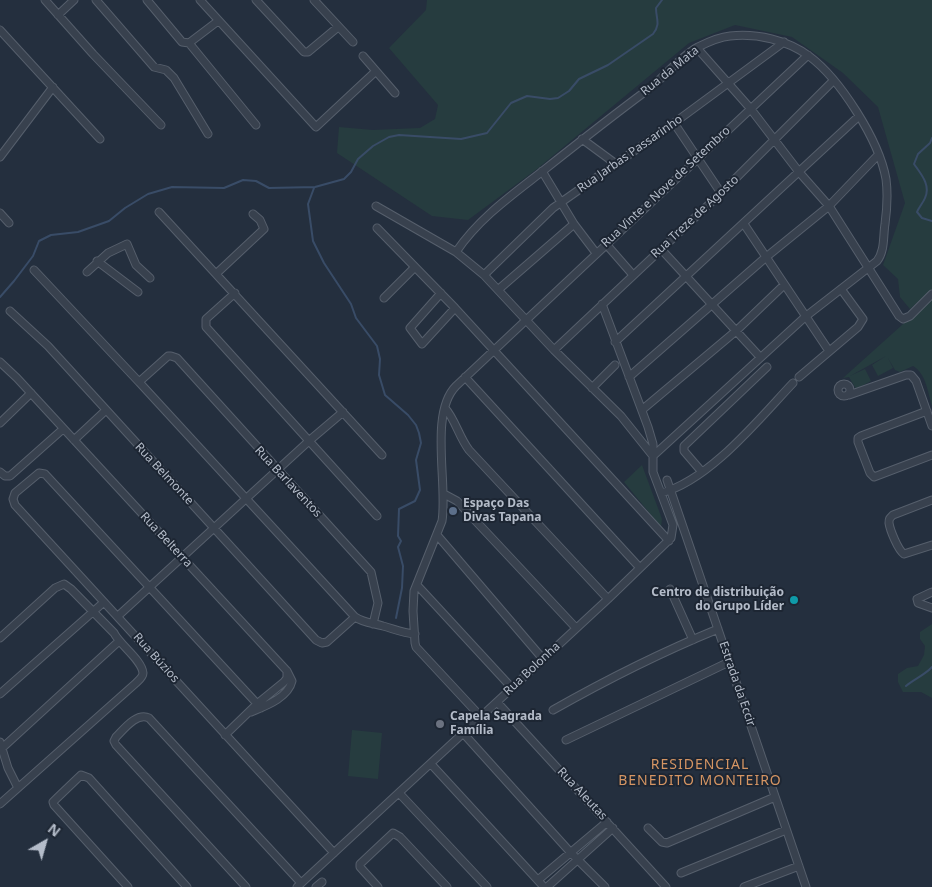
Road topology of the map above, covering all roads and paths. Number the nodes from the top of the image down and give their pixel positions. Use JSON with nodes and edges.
{"nodes":[{"id":1,"x":45,"y":0,"type":"edge"},
{"id":2,"x":74,"y":0,"type":"edge"},
{"id":3,"x":96,"y":0,"type":"edge"},
{"id":4,"x":147,"y":0,"type":"edge"},
{"id":5,"x":200,"y":0,"type":"edge"},
{"id":6,"x":256,"y":0,"type":"edge"},
{"id":7,"x":314,"y":0,"type":"edge"},
{"id":8,"x":58,"y":15,"type":"junction"},
{"id":9,"x":218,"y":21,"type":"junction"},
{"id":10,"x":338,"y":27,"type":"junction"},
{"id":11,"x":0,"y":30,"type":"edge"},
{"id":12,"x":189,"y":42,"type":"junction"},
{"id":13,"x":353,"y":42,"type":"dead end"},
{"id":14,"x":784,"y":42,"type":"junction"},
{"id":15,"x":697,"y":48,"type":"junction"},
{"id":16,"x":808,"y":55,"type":"junction"},
{"id":17,"x":363,"y":56,"type":"dead end"},
{"id":18,"x":376,"y":71,"type":"junction"},
{"id":19,"x":833,"y":81,"type":"junction"},
{"id":20,"x":730,"y":83,"type":"junction"},
{"id":21,"x":53,"y":87,"type":"junction"},
{"id":22,"x":395,"y":93,"type":"dead end"},
{"id":23,"x":750,"y":108,"type":"junction"},
{"id":24,"x":859,"y":116,"type":"junction"},
{"id":25,"x":674,"y":123,"type":"junction"},
{"id":26,"x":161,"y":125,"type":"dead end"},
{"id":27,"x":256,"y":125,"type":"dead end"},
{"id":28,"x":208,"y":134,"type":"dead end"},
{"id":29,"x":100,"y":138,"type":"dead end"},
{"id":30,"x":582,"y":140,"type":"junction"},
{"id":31,"x":775,"y":140,"type":"junction"},
{"id":32,"x":878,"y":155,"type":"junction"},
{"id":33,"x":0,"y":158,"type":"edge"},
{"id":34,"x":698,"y":158,"type":"junction"},
{"id":35,"x":616,"y":164,"type":"junction"},
{"id":36,"x":542,"y":171,"type":"junction"},
{"id":37,"x":799,"y":172,"type":"junction"},
{"id":38,"x":721,"y":193,"type":"junction"},
{"id":39,"x":560,"y":203,"type":"junction"},
{"id":40,"x":376,"y":206,"type":"dead end"},
{"id":41,"x":829,"y":206,"type":"junction"},
{"id":42,"x":159,"y":212,"type":"dead end"},
{"id":43,"x":0,"y":213,"type":"edge"},
{"id":44,"x":253,"y":214,"type":"dead end"},
{"id":45,"x":9,"y":223,"type":"dead end"},
{"id":46,"x":574,"y":224,"type":"junction"},
{"id":47,"x":744,"y":224,"type":"junction"},
{"id":48,"x":377,"y":228,"type":"dead end"},
{"id":49,"x":606,"y":244,"type":"junction"},
{"id":50,"x":661,"y":249,"type":"junction"},
{"id":51,"x":456,"y":252,"type":"junction"},
{"id":52,"x":596,"y":253,"type":"junction"},
{"id":53,"x":766,"y":258,"type":"junction"},
{"id":54,"x":97,"y":261,"type":"junction"},
{"id":55,"x":415,"y":267,"type":"junction"},
{"id":56,"x":868,"y":269,"type":"junction"},
{"id":57,"x":34,"y":270,"type":"dead end"},
{"id":58,"x":87,"y":272,"type":"dead end"},
{"id":59,"x":217,"y":273,"type":"junction"},
{"id":60,"x":484,"y":275,"type":"junction"},
{"id":61,"x":633,"y":275,"type":"junction"},
{"id":62,"x":686,"y":277,"type":"junction"},
{"id":63,"x":150,"y":278,"type":"dead end"},
{"id":64,"x":784,"y":285,"type":"junction"},
{"id":65,"x":499,"y":289,"type":"junction"},
{"id":66,"x":841,"y":289,"type":"junction"},
{"id":67,"x":138,"y":292,"type":"dead end"},
{"id":68,"x":234,"y":292,"type":"junction"},
{"id":69,"x":441,"y":293,"type":"junction"},
{"id":70,"x":932,"y":294,"type":"edge"},
{"id":71,"x":384,"y":298,"type":"dead end"},
{"id":72,"x":602,"y":304,"type":"junction"},
{"id":73,"x":712,"y":305,"type":"junction"},
{"id":74,"x":455,"y":308,"type":"junction"},
{"id":75,"x":10,"y":311,"type":"dead end"},
{"id":76,"x":805,"y":317,"type":"junction"},
{"id":77,"x":526,"y":320,"type":"junction"},
{"id":78,"x":736,"y":331,"type":"junction"},
{"id":79,"x":615,"y":342,"type":"junction"},
{"id":80,"x":495,"y":350,"type":"junction"},
{"id":81,"x":554,"y":350,"type":"junction"},
{"id":82,"x":829,"y":351,"type":"junction"},
{"id":83,"x":760,"y":357,"type":"junction"},
{"id":84,"x":0,"y":362,"type":"edge"},
{"id":85,"x":616,"y":365,"type":"dead end"},
{"id":86,"x":767,"y":367,"type":"dead end"},
{"id":87,"x":465,"y":377,"type":"junction"},
{"id":88,"x":629,"y":377,"type":"junction"},
{"id":89,"x":799,"y":377,"type":"dead end"},
{"id":90,"x":139,"y":382,"type":"junction"},
{"id":91,"x":792,"y":383,"type":"dead end"},
{"id":92,"x":592,"y":388,"type":"junction"},
{"id":93,"x":31,"y":393,"type":"junction"},
{"id":94,"x":849,"y":395,"type":"dead end"},
{"id":95,"x":446,"y":402,"type":"junction"},
{"id":96,"x":643,"y":409,"type":"junction"},
{"id":97,"x":105,"y":410,"type":"junction"},
{"id":98,"x":927,"y":411,"type":"junction"},
{"id":99,"x":343,"y":412,"type":"junction"},
{"id":100,"x":0,"y":423,"type":"edge"},
{"id":101,"x":932,"y":426,"type":"edge"},
{"id":102,"x":63,"y":428,"type":"junction"},
{"id":103,"x":74,"y":440,"type":"junction"},
{"id":104,"x":310,"y":440,"type":"junction"},
{"id":105,"x":382,"y":455,"type":"dead end"},
{"id":106,"x":932,"y":455,"type":"edge"},
{"id":107,"x":653,"y":456,"type":"junction"},
{"id":108,"x":278,"y":470,"type":"junction"},
{"id":109,"x":1,"y":472,"type":"edge"},
{"id":110,"x":702,"y":472,"type":"junction"},
{"id":111,"x":667,"y":480,"type":"dead end"},
{"id":112,"x":670,"y":491,"type":"junction"},
{"id":113,"x":661,"y":493,"type":"junction"},
{"id":114,"x":444,"y":494,"type":"junction"},
{"id":115,"x":246,"y":500,"type":"junction"},
{"id":116,"x":932,"y":500,"type":"edge"},
{"id":117,"x":377,"y":516,"type":"dead end"},
{"id":118,"x":214,"y":529,"type":"junction"},
{"id":119,"x":437,"y":535,"type":"junction"},
{"id":120,"x":669,"y":541,"type":"junction"},
{"id":121,"x":932,"y":545,"type":"edge"},
{"id":122,"x":182,"y":558,"type":"junction"},
{"id":123,"x":640,"y":568,"type":"junction"},
{"id":124,"x":417,"y":585,"type":"junction"},
{"id":125,"x":150,"y":587,"type":"junction"},
{"id":126,"x":670,"y":588,"type":"dead end"},
{"id":127,"x":932,"y":592,"type":"edge"},
{"id":128,"x":608,"y":599,"type":"junction"},
{"id":129,"x":104,"y":602,"type":"junction"},
{"id":130,"x":932,"y":608,"type":"edge"},
{"id":131,"x":94,"y":612,"type":"junction"},
{"id":132,"x":118,"y":616,"type":"junction"},
{"id":133,"x":355,"y":617,"type":"junction"},
{"id":134,"x":373,"y":624,"type":"junction"},
{"id":135,"x":576,"y":628,"type":"junction"},
{"id":136,"x":718,"y":629,"type":"junction"},
{"id":137,"x":415,"y":634,"type":"junction"},
{"id":138,"x":0,"y":638,"type":"edge"},
{"id":139,"x":693,"y":640,"type":"junction"},
{"id":140,"x":118,"y":642,"type":"junction"},
{"id":141,"x":543,"y":659,"type":"junction"},
{"id":142,"x":729,"y":662,"type":"junction"},
{"id":143,"x":512,"y":688,"type":"junction"},
{"id":144,"x":0,"y":694,"type":"edge"},
{"id":145,"x":497,"y":702,"type":"junction"},
{"id":146,"x":259,"y":706,"type":"junction"},
{"id":147,"x":552,"y":710,"type":"dead end"},
{"id":148,"x":481,"y":717,"type":"junction"},
{"id":149,"x":464,"y":733,"type":"junction"},
{"id":150,"x":225,"y":735,"type":"junction"},
{"id":151,"x":566,"y":740,"type":"dead end"},
{"id":152,"x":1,"y":747,"type":"edge"},
{"id":153,"x":431,"y":764,"type":"junction"},
{"id":154,"x":18,"y":788,"type":"junction"},
{"id":155,"x":399,"y":793,"type":"junction"},
{"id":156,"x":775,"y":797,"type":"junction"},
{"id":157,"x":0,"y":804,"type":"edge"},
{"id":158,"x":607,"y":822,"type":"junction"},
{"id":159,"x":613,"y":828,"type":"junction"},
{"id":160,"x":648,"y":828,"type":"dead end"},
{"id":161,"x":786,"y":830,"type":"junction"},
{"id":162,"x":571,"y":852,"type":"junction"},
{"id":163,"x":334,"y":853,"type":"junction"},
{"id":164,"x":578,"y":859,"type":"junction"},
{"id":165,"x":799,"y":866,"type":"junction"},
{"id":166,"x":681,"y":873,"type":"dead end"},
{"id":167,"x":538,"y":880,"type":"junction"},
{"id":168,"x":299,"y":885,"type":"edge"},
{"id":169,"x":128,"y":887,"type":"edge"},
{"id":170,"x":187,"y":887,"type":"edge"},
{"id":171,"x":246,"y":887,"type":"edge"},
{"id":172,"x":378,"y":887,"type":"edge"},
{"id":173,"x":447,"y":887,"type":"edge"},
{"id":174,"x":487,"y":887,"type":"edge"},
{"id":175,"x":546,"y":887,"type":"edge"},
{"id":176,"x":605,"y":887,"type":"edge"},
{"id":177,"x":666,"y":887,"type":"edge"},
{"id":178,"x":744,"y":887,"type":"edge"},
{"id":179,"x":806,"y":887,"type":"edge"}],
"edges":[{"from":1,"to":8,"type":"street"},
{"from":2,"to":8,"type":"street"},
{"from":3,"to":28,"type":"street"},
{"from":4,"to":12,"type":"street"},
{"from":5,"to":9,"type":"street"},
{"from":6,"to":10,"type":"street"},
{"from":7,"to":10,"type":"street"},
{"from":8,"to":26,"type":"street"},
{"from":9,"to":12,"type":"street"},
{"from":9,"to":18,"type":"street"},
{"from":10,"to":13,"type":"street"},
{"from":11,"to":21,"type":"street"},
{"from":12,"to":27,"type":"street"},
{"from":14,"to":15,"type":"street","name":"Rua da Mata"},
{"from":14,"to":16,"type":"street","name":"Rua da Mata"},
{"from":14,"to":20,"type":"street","name":"Rua Jarbas Passarinho"},
{"from":15,"to":20,"type":"street"},
{"from":15,"to":30,"type":"street","name":"Rua da Mata"},
{"from":16,"to":19,"type":"street","name":"Rua da Mata"},
{"from":16,"to":23,"type":"street","name":"Rua Vinte e Nove de Setembro"},
{"from":17,"to":18,"type":"street"},
{"from":18,"to":22,"type":"street"},
{"from":19,"to":24,"type":"street","name":"Rua da Mata"},
{"from":19,"to":31,"type":"street","name":"Rua Treze de Agosto"},
{"from":20,"to":23,"type":"street"},
{"from":20,"to":25,"type":"street","name":"Rua Jarbas Passarinho"},
{"from":21,"to":29,"type":"street"},
{"from":21,"to":33,"type":"street"},
{"from":23,"to":31,"type":"street"},
{"from":23,"to":34,"type":"street","name":"Rua Vinte e Nove de Setembro"},
{"from":24,"to":32,"type":"street","name":"Rua da Mata"},
{"from":24,"to":37,"type":"street"},
{"from":25,"to":34,"type":"street"},
{"from":25,"to":35,"type":"street","name":"Rua Jarbas Passarinho"},
{"from":30,"to":35,"type":"street"},
{"from":30,"to":36,"type":"street","name":"Rua da Mata"},
{"from":31,"to":37,"type":"street"},
{"from":31,"to":38,"type":"street","name":"Rua Treze de Agosto"},
{"from":32,"to":41,"type":"street"},
{"from":32,"to":56,"type":"street","name":"Rua da Mata"},
{"from":34,"to":38,"type":"street"},
{"from":34,"to":49,"type":"street","name":"Rua Vinte e Nove de Setembro"},
{"from":35,"to":39,"type":"street","name":"Rua Jarbas Passarinho"},
{"from":36,"to":39,"type":"street"},
{"from":36,"to":51,"type":"street","name":"Rua da Mata"},
{"from":37,"to":41,"type":"street"},
{"from":37,"to":47,"type":"street"},
{"from":38,"to":50,"type":"street","name":"Rua Treze de Agosto"},
{"from":39,"to":46,"type":"street"},
{"from":39,"to":60,"type":"street","name":"Rua Jarbas Passarinho"},
{"from":40,"to":51,"type":"street"},
{"from":41,"to":53,"type":"street"},
{"from":41,"to":56,"type":"street"},
{"from":42,"to":59,"type":"street"},
{"from":43,"to":45,"type":"street"},
{"from":44,"to":59,"type":"street"},
{"from":46,"to":52,"type":"street"},
{"from":46,"to":65,"type":"street"},
{"from":47,"to":53,"type":"street"},
{"from":47,"to":62,"type":"street"},
{"from":48,"to":55,"type":"street"},
{"from":49,"to":52,"type":"street","name":"Rua Vinte e Nove de Setembro"},
{"from":49,"to":61,"type":"street"},
{"from":50,"to":61,"type":"street","name":"Rua Treze de Agosto"},
{"from":50,"to":62,"type":"street"},
{"from":51,"to":60,"type":"street"},
{"from":52,"to":77,"type":"street","name":"Rua Vinte e Nove de Setembro"},
{"from":53,"to":64,"type":"street"},
{"from":53,"to":73,"type":"street"},
{"from":54,"to":58,"type":"street"},
{"from":54,"to":63,"type":"street"},
{"from":54,"to":67,"type":"street"},
{"from":55,"to":69,"type":"street"},
{"from":55,"to":71,"type":"street"},
{"from":56,"to":66,"type":"street","name":"Rua da Mata"},
{"from":56,"to":70,"type":"street"},
{"from":57,"to":90,"type":"street"},
{"from":59,"to":68,"type":"street"},
{"from":60,"to":65,"type":"street"},
{"from":61,"to":72,"type":"street","name":"Rua Treze de Agosto"},
{"from":62,"to":73,"type":"street"},
{"from":62,"to":79,"type":"street"},
{"from":64,"to":76,"type":"street"},
{"from":64,"to":78,"type":"street"},
{"from":65,"to":77,"type":"street"},
{"from":66,"to":76,"type":"street","name":"Rua da Mata"},
{"from":66,"to":82,"type":"street"},
{"from":68,"to":99,"type":"street"},
{"from":68,"to":104,"type":"street"},
{"from":69,"to":74,"type":"street"},
{"from":69,"to":74,"type":"street"},
{"from":72,"to":79,"type":"street"},
{"from":72,"to":81,"type":"street","name":"Rua Treze de Agosto"},
{"from":73,"to":78,"type":"street"},
{"from":73,"to":88,"type":"street"},
{"from":74,"to":80,"type":"street"},
{"from":75,"to":97,"type":"street","name":"Rua Belmonte"},
{"from":76,"to":82,"type":"street"},
{"from":76,"to":83,"type":"street","name":"Rua da Mata"},
{"from":77,"to":80,"type":"street","name":"Rua Vinte e Nove de Setembro"},
{"from":77,"to":81,"type":"street"},
{"from":78,"to":83,"type":"street"},
{"from":78,"to":96,"type":"street"},
{"from":79,"to":88,"type":"street"},
{"from":80,"to":87,"type":"street","name":"Rua Vinte e Nove de Setembro"},
{"from":80,"to":120,"type":"street"},
{"from":81,"to":92,"type":"street"},
{"from":82,"to":89,"type":"street"},
{"from":83,"to":107,"type":"street","name":"Rua da Mata"},
{"from":84,"to":93,"type":"street","name":"Rua Belterra"},
{"from":85,"to":92,"type":"street"},
{"from":86,"to":110,"type":"street"},
{"from":87,"to":95,"type":"street","name":"Rua Vinte e Nove de Setembro"},
{"from":87,"to":123,"type":"street"},
{"from":88,"to":96,"type":"street"},
{"from":90,"to":108,"type":"street","name":"Rua Barlaventos"},
{"from":90,"to":115,"type":"street"},
{"from":91,"to":110,"type":"street"},
{"from":92,"to":107,"type":"street"},
{"from":93,"to":100,"type":"street"},
{"from":93,"to":102,"type":"street","name":"Rua Belterra"},
{"from":94,"to":98,"type":"street"},
{"from":95,"to":114,"type":"street"},
{"from":95,"to":128,"type":"street"},
{"from":96,"to":107,"type":"street"},
{"from":97,"to":103,"type":"street"},
{"from":97,"to":118,"type":"street","name":"Rua Belmonte"},
{"from":98,"to":101,"type":"street"},
{"from":98,"to":106,"type":"street"},
{"from":99,"to":104,"type":"street"},
{"from":99,"to":105,"type":"street"},
{"from":102,"to":103,"type":"street","name":"Rua Belterra"},
{"from":102,"to":109,"type":"street"},
{"from":103,"to":122,"type":"street","name":"Rua Belterra"},
{"from":104,"to":108,"type":"street"},
{"from":104,"to":117,"type":"street"},
{"from":107,"to":113,"type":"street"},
{"from":108,"to":115,"type":"street"},
{"from":108,"to":134,"type":"street","name":"Rua Barlaventos"},
{"from":110,"to":112,"type":"street"},
{"from":111,"to":112,"type":"street","name":"Estrada da Eccir"},
{"from":112,"to":113,"type":"street"},
{"from":112,"to":136,"type":"street","name":"Estrada da Eccir"},
{"from":113,"to":120,"type":"street","name":"Rua Bolonha"},
{"from":114,"to":119,"type":"street"},
{"from":114,"to":135,"type":"street"},
{"from":115,"to":118,"type":"street"},
{"from":115,"to":133,"type":"street"},
{"from":116,"to":121,"type":"street"},
{"from":118,"to":122,"type":"street"},
{"from":118,"to":133,"type":"street","name":"Rua Belmonte"},
{"from":119,"to":124,"type":"street"},
{"from":119,"to":141,"type":"street"},
{"from":120,"to":123,"type":"street","name":"Rua Bolonha"},
{"from":122,"to":125,"type":"street"},
{"from":122,"to":146,"type":"street","name":"Rua Belterra"},
{"from":123,"to":128,"type":"street","name":"Rua Bolonha"},
{"from":124,"to":137,"type":"street"},
{"from":124,"to":143,"type":"street"},
{"from":125,"to":129,"type":"street","name":"Rua Búzios"},
{"from":125,"to":132,"type":"street"},
{"from":125,"to":146,"type":"street"},
{"from":126,"to":139,"type":"street"},
{"from":127,"to":130,"type":"street"},
{"from":128,"to":135,"type":"street","name":"Rua Bolonha"},
{"from":129,"to":131,"type":"street"},
{"from":129,"to":132,"type":"street","name":"Rua Búzios"},
{"from":131,"to":138,"type":"street"},
{"from":131,"to":140,"type":"street"},
{"from":131,"to":144,"type":"street"},
{"from":132,"to":150,"type":"street","name":"Rua Búzios"},
{"from":133,"to":134,"type":"street"},
{"from":134,"to":137,"type":"street"},
{"from":135,"to":141,"type":"street","name":"Rua Bolonha"},
{"from":136,"to":139,"type":"street"},
{"from":136,"to":142,"type":"street","name":"Estrada da Eccir"},
{"from":137,"to":148,"type":"street"},
{"from":139,"to":147,"type":"street"},
{"from":140,"to":152,"type":"street"},
{"from":140,"to":154,"type":"street"},
{"from":141,"to":143,"type":"street","name":"Rua Bolonha"},
{"from":142,"to":151,"type":"street"},
{"from":142,"to":156,"type":"street","name":"Estrada da Eccir"},
{"from":143,"to":145,"type":"street","name":"Rua Bolonha"},
{"from":145,"to":148,"type":"street","name":"Rua Bolonha"},
{"from":145,"to":158,"type":"street","name":"Rua Aleutas"},
{"from":146,"to":150,"type":"street"},
{"from":148,"to":149,"type":"street","name":"Rua Bolonha"},
{"from":149,"to":153,"type":"street","name":"Rua Bolonha"},
{"from":149,"to":162,"type":"street"},
{"from":150,"to":163,"type":"street","name":"Rua Búzios"},
{"from":152,"to":154,"type":"street"},
{"from":153,"to":155,"type":"street","name":"Rua Bolonha"},
{"from":153,"to":167,"type":"street"},
{"from":154,"to":157,"type":"street"},
{"from":155,"to":163,"type":"street","name":"Rua Bolonha"},
{"from":155,"to":174,"type":"street"},
{"from":156,"to":160,"type":"street"},
{"from":156,"to":161,"type":"street","name":"Estrada da Eccir"},
{"from":158,"to":159,"type":"street","name":"Rua Aleutas"},
{"from":158,"to":162,"type":"street"},
{"from":159,"to":164,"type":"street"},
{"from":159,"to":177,"type":"street","name":"Rua Aleutas"},
{"from":161,"to":165,"type":"street","name":"Estrada da Eccir"},
{"from":161,"to":166,"type":"street"},
{"from":162,"to":164,"type":"street"},
{"from":162,"to":167,"type":"street"},
{"from":163,"to":168,"type":"street","name":"Rua Bolonha"},
{"from":164,"to":175,"type":"street"},
{"from":164,"to":176,"type":"street"},
{"from":165,"to":178,"type":"street"},
{"from":165,"to":179,"type":"street","name":"Estrada da Eccir"},
{"from":167,"to":175,"type":"street"},
{"from":168,"to":171,"type":"street"},
{"from":169,"to":170,"type":"street"},
{"from":172,"to":173,"type":"street"}]}
